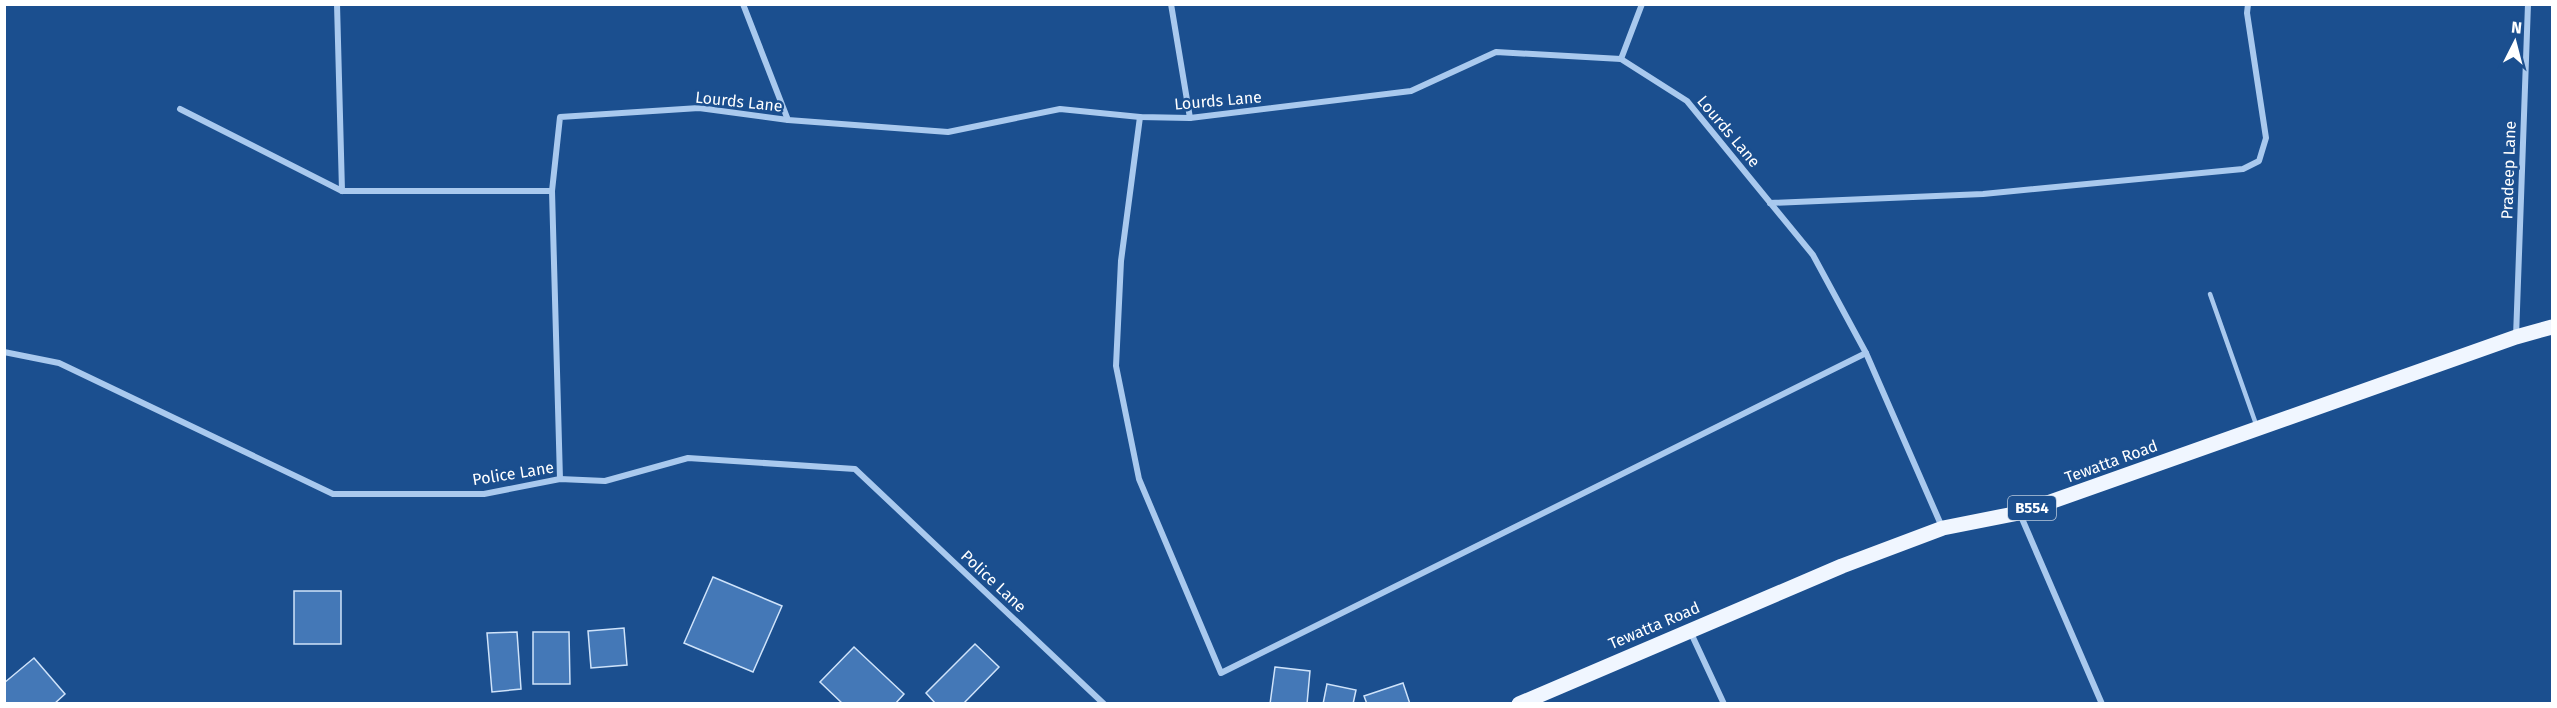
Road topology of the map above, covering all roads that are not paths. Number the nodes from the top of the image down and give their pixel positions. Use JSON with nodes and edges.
{"nodes":[{"id":1,"x":336,"y":4,"type":"edge"},
{"id":2,"x":743,"y":4,"type":"edge"},
{"id":3,"x":1171,"y":4,"type":"edge"},
{"id":4,"x":1642,"y":4,"type":"edge"},
{"id":5,"x":2248,"y":4,"type":"edge"},
{"id":6,"x":2528,"y":4,"type":"edge"},
{"id":7,"x":1621,"y":59,"type":"junction"},
{"id":8,"x":180,"y":109,"type":"dead end"},
{"id":9,"x":1140,"y":117,"type":"junction"},
{"id":10,"x":1190,"y":118,"type":"junction"},
{"id":11,"x":788,"y":120,"type":"junction"},
{"id":12,"x":342,"y":191,"type":"junction"},
{"id":13,"x":552,"y":191,"type":"junction"},
{"id":14,"x":1770,"y":203,"type":"junction"},
{"id":15,"x":2210,"y":294,"type":"dead end"},
{"id":16,"x":2553,"y":327,"type":"edge"},
{"id":17,"x":2516,"y":337,"type":"junction"},
{"id":18,"x":4,"y":352,"type":"edge"},
{"id":19,"x":1866,"y":353,"type":"junction"},
{"id":20,"x":2257,"y":427,"type":"junction"},
{"id":21,"x":560,"y":479,"type":"junction"},
{"id":22,"x":2019,"y":513,"type":"junction"},
{"id":23,"x":1943,"y":528,"type":"junction"},
{"id":24,"x":1690,"y":630,"type":"junction"},
{"id":25,"x":1528,"y":701,"type":"edge"},
{"id":26,"x":1104,"y":704,"type":"edge"},
{"id":27,"x":1724,"y":704,"type":"edge"},
{"id":28,"x":2102,"y":704,"type":"edge"}],
"edges":[{"from":1,"to":12,"type":"street"},
{"from":2,"to":11,"type":"street"},
{"from":3,"to":10,"type":"street"},
{"from":4,"to":7,"type":"street"},
{"from":5,"to":14,"type":"street"},
{"from":6,"to":17,"type":"street","name":"Pradeep Lane"},
{"from":7,"to":10,"type":"street","name":"Lourds Lane"},
{"from":7,"to":14,"type":"street","name":"Lourds Lane"},
{"from":8,"to":12,"type":"street"},
{"from":9,"to":10,"type":"street","name":"Lourds Lane"},
{"from":9,"to":11,"type":"street","name":"Lourds Lane"},
{"from":9,"to":19,"type":"street"},
{"from":11,"to":13,"type":"street","name":"Lourds Lane"},
{"from":12,"to":13,"type":"street"},
{"from":13,"to":21,"type":"street","name":"Lourds Lane"},
{"from":14,"to":19,"type":"street","name":"Lourds Lane"},
{"from":15,"to":20,"type":"lane"},
{"from":16,"to":17,"type":"main road","name":"Tewatta Road","number":"B554"},
{"from":17,"to":20,"type":"main road","name":"Tewatta Road","number":"B554"},
{"from":18,"to":21,"type":"street","name":"Police Lane"},
{"from":19,"to":23,"type":"street","name":"Lourds Lane"},
{"from":20,"to":22,"type":"main road","name":"Tewatta Road","number":"B554"},
{"from":21,"to":26,"type":"street","name":"Police Lane"},
{"from":22,"to":23,"type":"main road","name":"Tewatta Road","number":"B554"},
{"from":22,"to":28,"type":"street"},
{"from":23,"to":24,"type":"main road","name":"Tewatta Road","number":"B554"},
{"from":24,"to":25,"type":"main road","name":"Tewatta Road","number":"B554"},
{"from":24,"to":27,"type":"street"}]}
